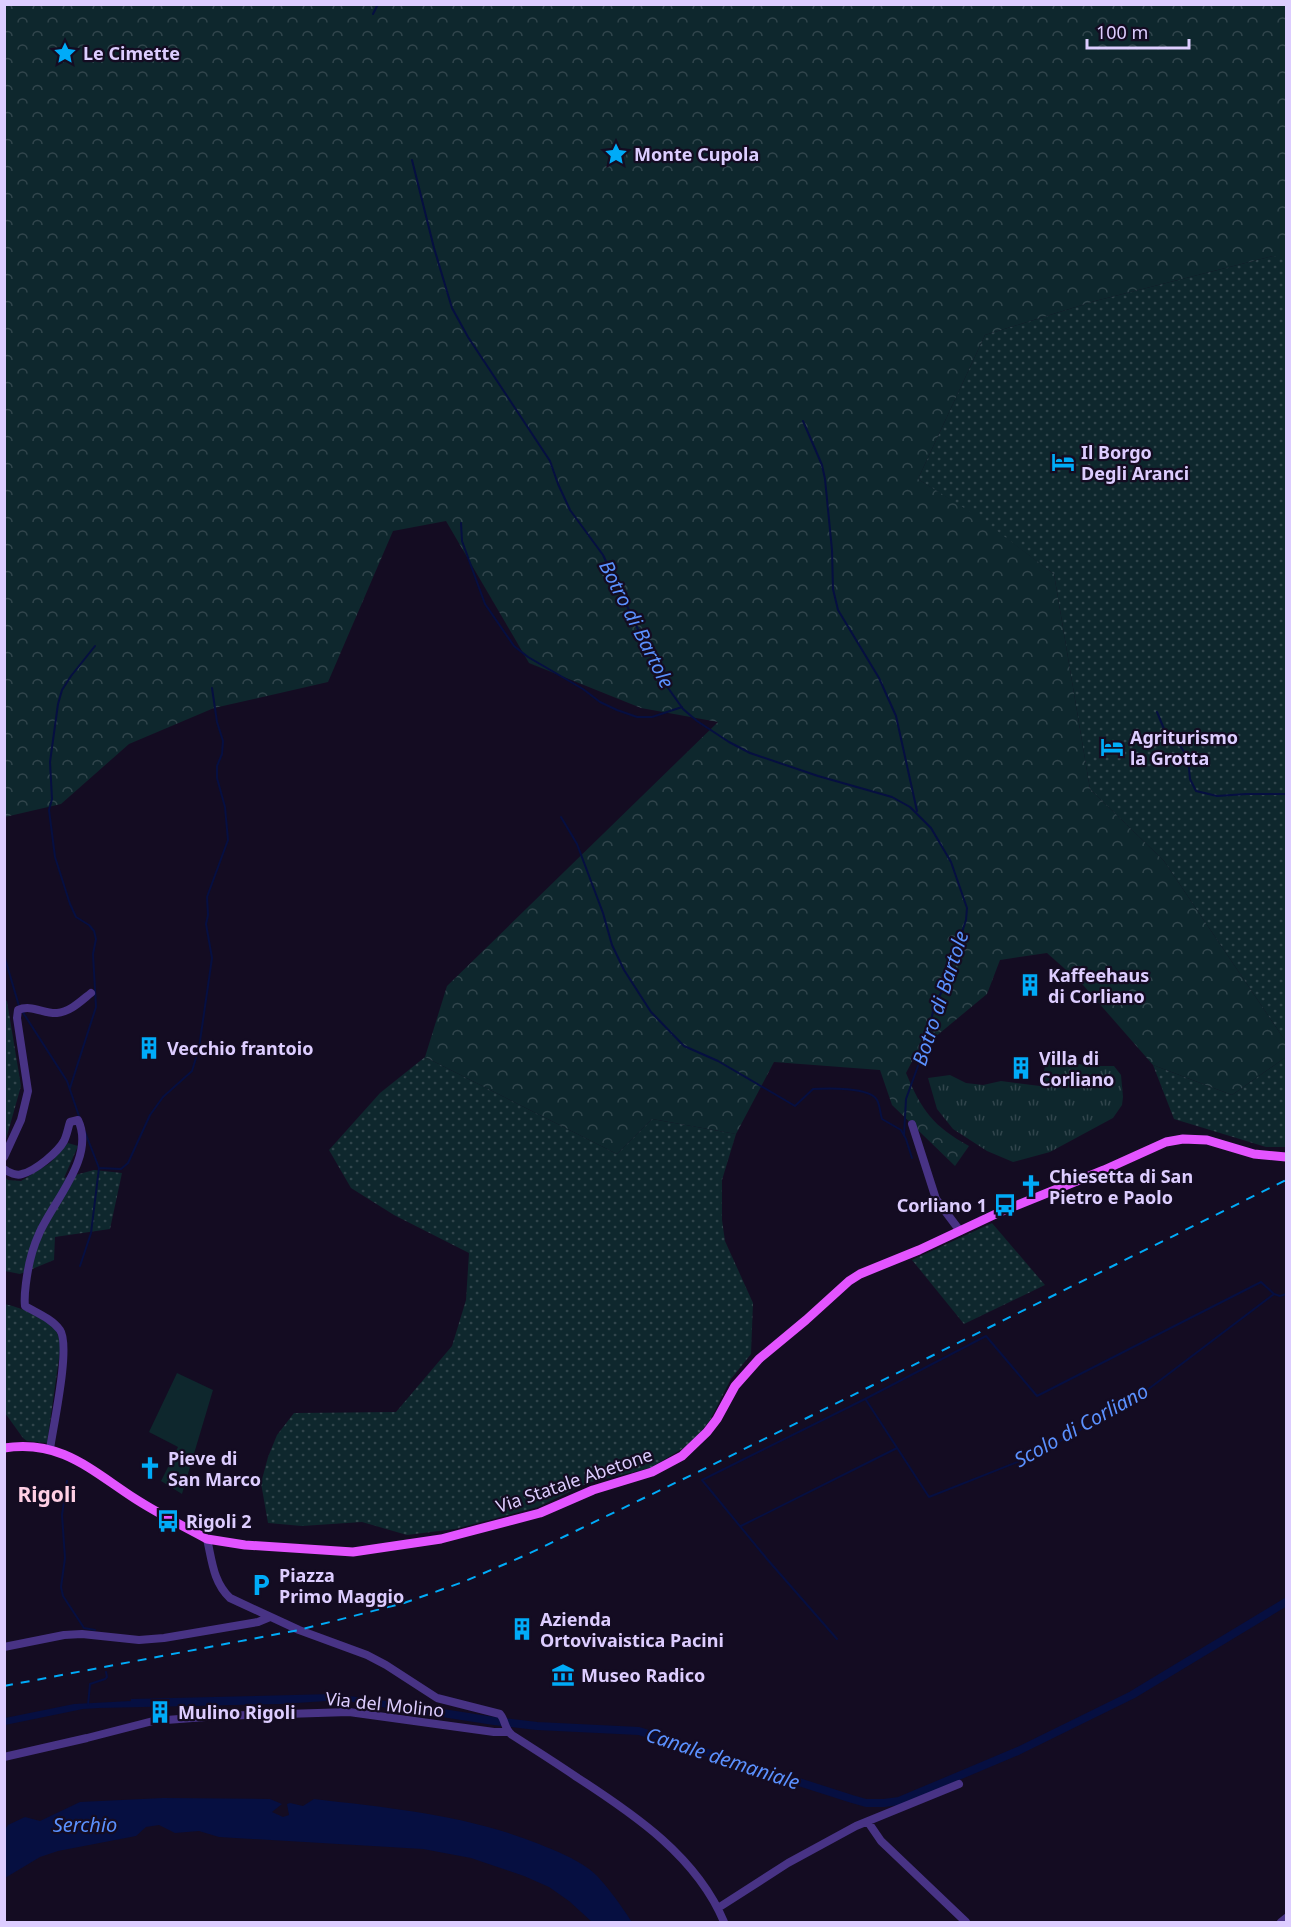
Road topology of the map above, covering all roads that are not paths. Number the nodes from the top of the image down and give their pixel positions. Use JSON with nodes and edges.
{"nodes":[{"id":1,"x":91,"y":993,"type":"dead end"},
{"id":2,"x":912,"y":1124,"type":"dead end"},
{"id":3,"x":4,"y":1157,"type":"edge"},
{"id":4,"x":1287,"y":1157,"type":"edge"},
{"id":5,"x":4,"y":1169,"type":"edge"},
{"id":6,"x":960,"y":1231,"type":"junction"},
{"id":7,"x":4,"y":1448,"type":"edge"},
{"id":8,"x":50,"y":1449,"type":"junction"},
{"id":9,"x":207,"y":1539,"type":"junction"},
{"id":10,"x":270,"y":1617,"type":"junction"},
{"id":11,"x":4,"y":1647,"type":"edge"},
{"id":12,"x":506,"y":1730,"type":"junction"},
{"id":13,"x":8,"y":1756,"type":"edge"},
{"id":14,"x":959,"y":1785,"type":"dead end"},
{"id":15,"x":868,"y":1822,"type":"junction"},
{"id":16,"x":718,"y":1908,"type":"junction"},
{"id":17,"x":1287,"y":1918,"type":"edge"},
{"id":18,"x":724,"y":1923,"type":"edge"},
{"id":19,"x":966,"y":1923,"type":"edge"},
{"id":20,"x":1281,"y":1923,"type":"edge"}],
"edges":[{"from":1,"to":3,"type":"street"},
{"from":2,"to":6,"type":"street"},
{"from":4,"to":6,"type":"main road","name":"Via Statale Abetone"},
{"from":5,"to":8,"type":"street"},
{"from":6,"to":9,"type":"main road","name":"Via Statale Abetone"},
{"from":7,"to":8,"type":"main road","name":"Via Statale Abetone"},
{"from":8,"to":9,"type":"main road","name":"Via Statale Abetone"},
{"from":9,"to":10,"type":"street"},
{"from":10,"to":11,"type":"street"},
{"from":10,"to":12,"type":"street"},
{"from":12,"to":13,"type":"street","name":"Via del Molino"},
{"from":12,"to":16,"type":"street"},
{"from":14,"to":15,"type":"street"},
{"from":15,"to":16,"type":"street"},
{"from":15,"to":19,"type":"street"},
{"from":16,"to":18,"type":"street"},
{"from":17,"to":20,"type":"street"}]}
